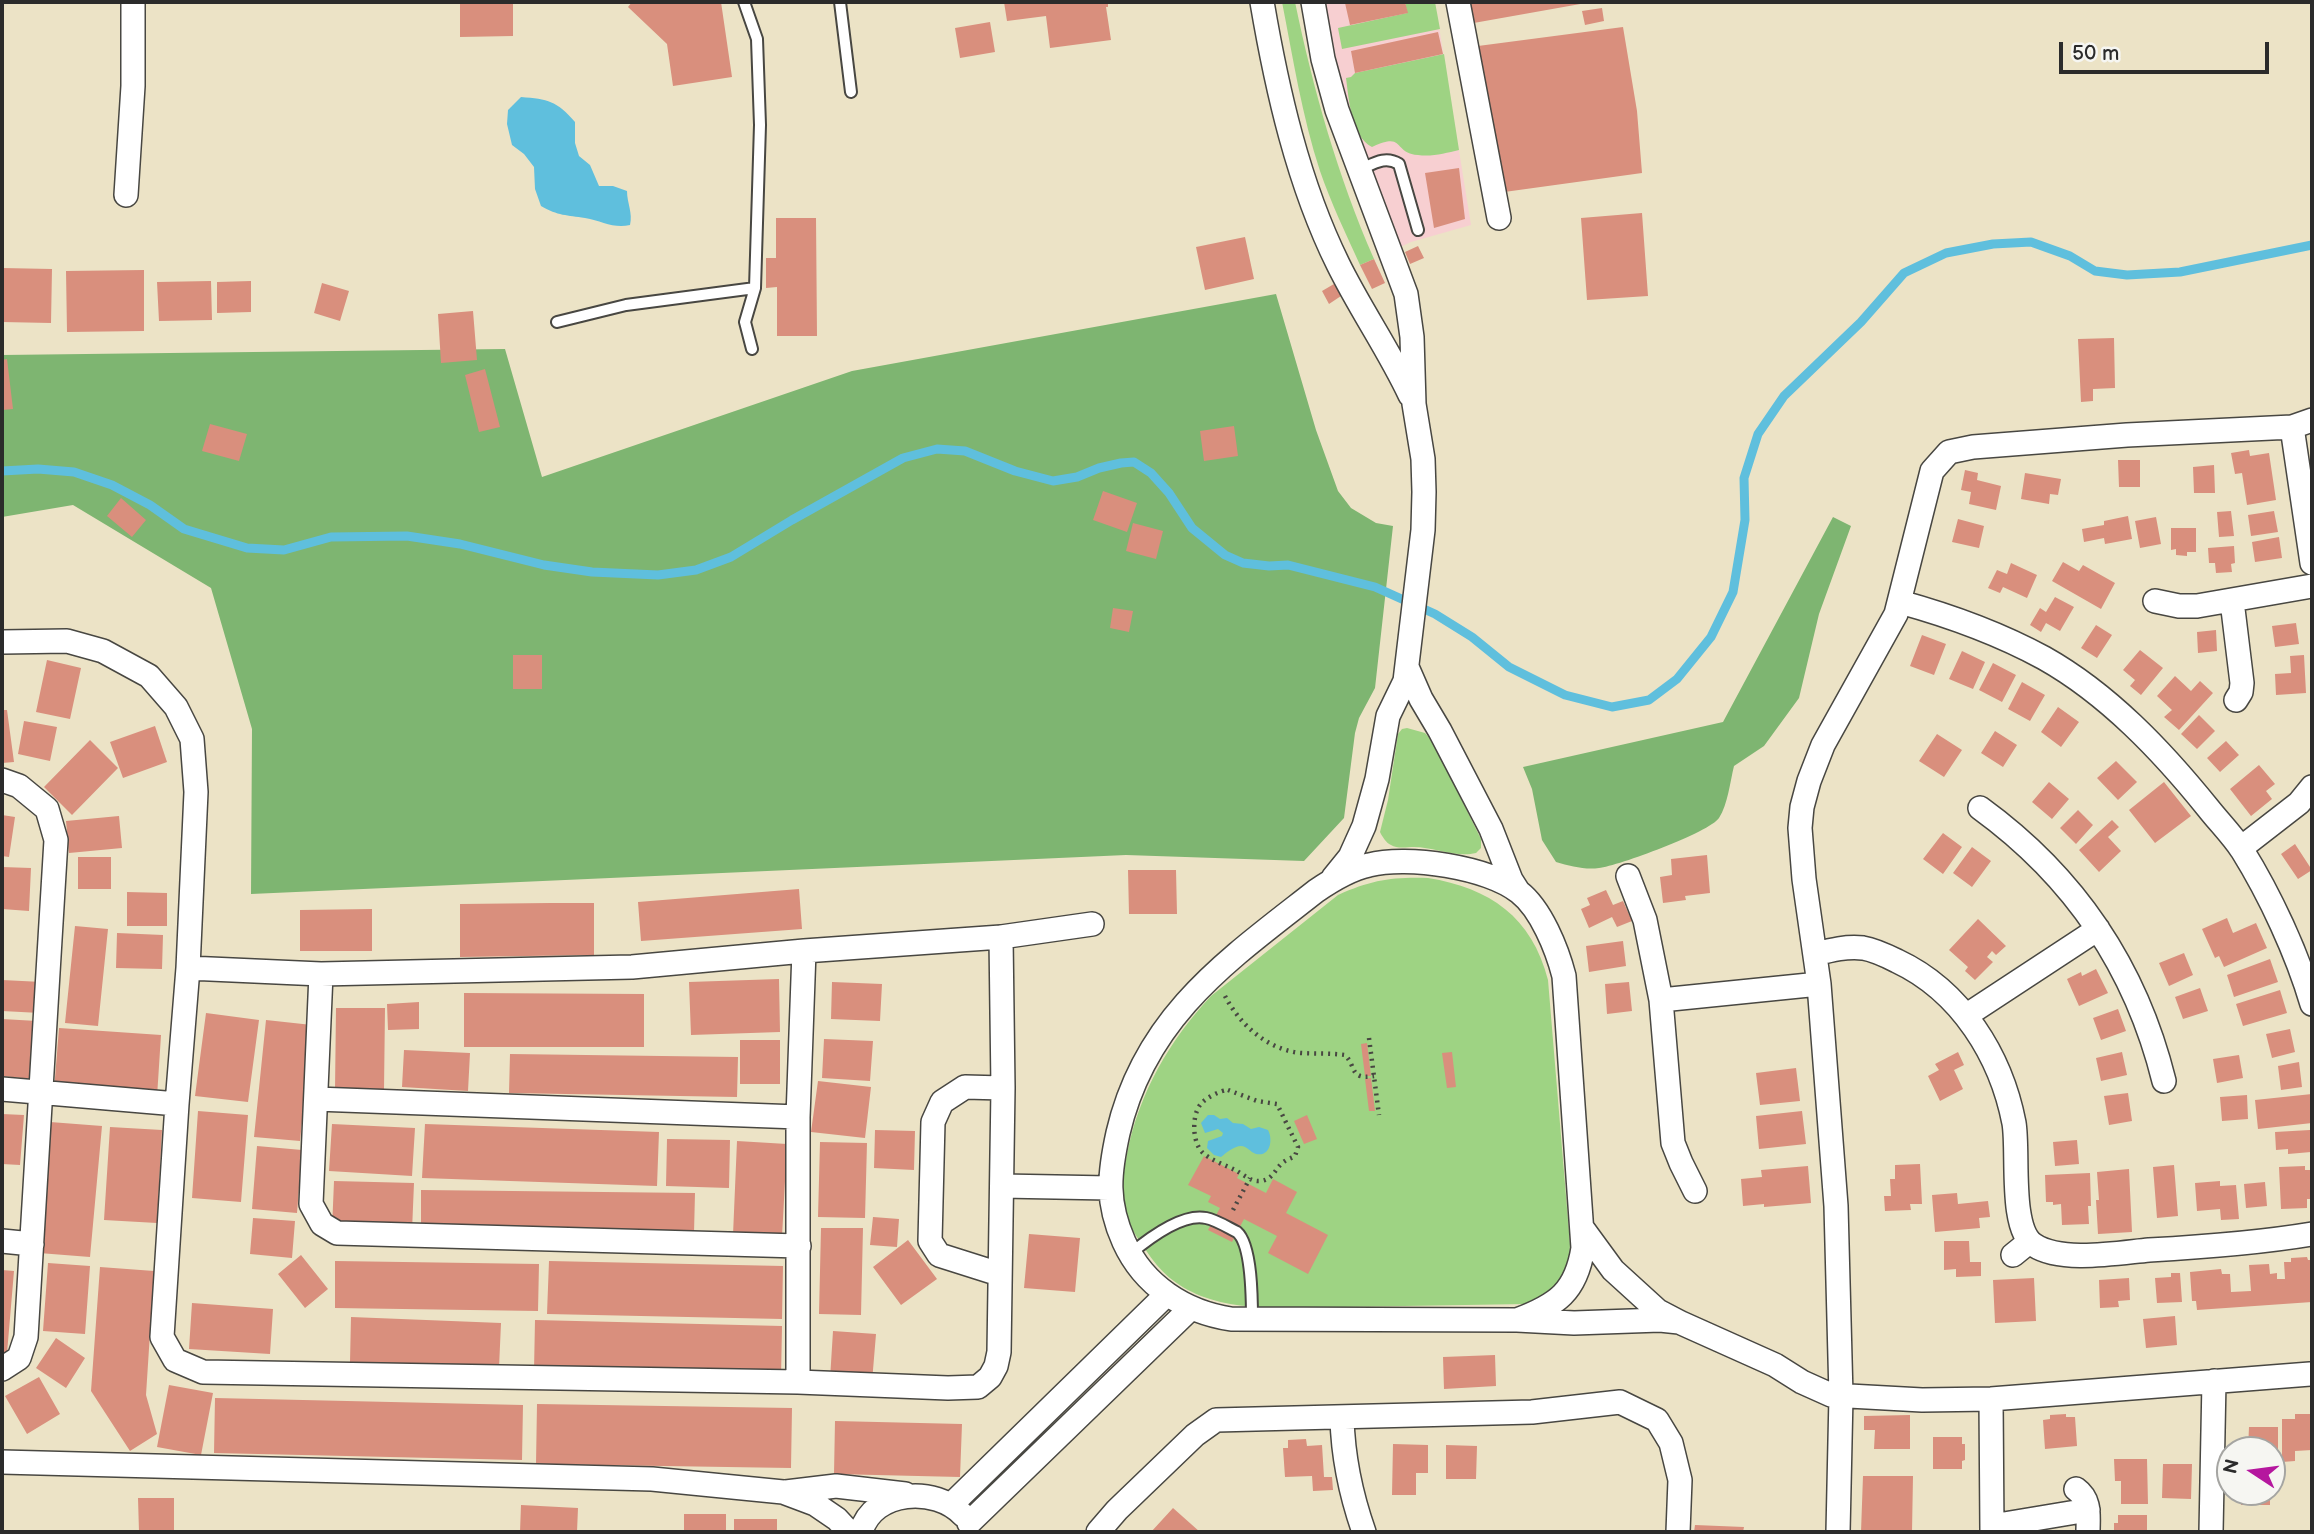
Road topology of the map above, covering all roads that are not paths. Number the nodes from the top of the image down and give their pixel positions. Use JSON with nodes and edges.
{"nodes":[{"id":1,"x":133,"y":2,"type":"edge"},
{"id":2,"x":744,"y":2,"type":"edge"},
{"id":3,"x":840,"y":2,"type":"edge"},
{"id":4,"x":1262,"y":2,"type":"edge"},
{"id":5,"x":1313,"y":2,"type":"edge"},
{"id":6,"x":1458,"y":2,"type":"edge"},
{"id":7,"x":850,"y":92,"type":"dead end"},
{"id":8,"x":1357,"y":170,"type":"junction"},
{"id":9,"x":126,"y":195,"type":"dead end"},
{"id":10,"x":1499,"y":218,"type":"dead end"},
{"id":11,"x":1418,"y":230,"type":"dead end"},
{"id":12,"x":755,"y":289,"type":"junction"},
{"id":13,"x":558,"y":322,"type":"dead end"},
{"id":14,"x":752,"y":349,"type":"dead end"},
{"id":15,"x":1414,"y":404,"type":"junction"},
{"id":16,"x":2302,"y":423,"type":"edge"},
{"id":17,"x":2312,"y":563,"type":"edge"},
{"id":18,"x":2312,"y":586,"type":"edge"},
{"id":19,"x":2155,"y":601,"type":"dead end"},
{"id":20,"x":2232,"y":601,"type":"junction"},
{"id":21,"x":1900,"y":602,"type":"junction"},
{"id":22,"x":2,"y":642,"type":"edge"},
{"id":23,"x":1408,"y":664,"type":"junction"},
{"id":24,"x":2236,"y":700,"type":"dead end"},
{"id":25,"x":2,"y":780,"type":"edge"},
{"id":26,"x":2312,"y":787,"type":"edge"},
{"id":27,"x":1980,"y":808,"type":"dead end"},
{"id":28,"x":2241,"y":848,"type":"junction"},
{"id":29,"x":1628,"y":876,"type":"dead end"},
{"id":30,"x":1331,"y":880,"type":"junction"},
{"id":31,"x":1518,"y":891,"type":"junction"},
{"id":32,"x":1092,"y":924,"type":"dead end"},
{"id":33,"x":2098,"y":929,"type":"junction"},
{"id":34,"x":1002,"y":937,"type":"junction"},
{"id":35,"x":804,"y":951,"type":"junction"},
{"id":36,"x":1816,"y":954,"type":"junction"},
{"id":37,"x":188,"y":968,"type":"junction"},
{"id":38,"x":321,"y":974,"type":"junction"},
{"id":39,"x":1819,"y":984,"type":"junction"},
{"id":40,"x":1661,"y":1000,"type":"junction"},
{"id":41,"x":2312,"y":1004,"type":"edge"},
{"id":42,"x":1967,"y":1015,"type":"junction"},
{"id":43,"x":2164,"y":1081,"type":"dead end"},
{"id":44,"x":1003,"y":1088,"type":"junction"},
{"id":45,"x":2,"y":1089,"type":"edge"},
{"id":46,"x":40,"y":1093,"type":"junction"},
{"id":47,"x":316,"y":1099,"type":"junction"},
{"id":48,"x":177,"y":1104,"type":"junction"},
{"id":49,"x":798,"y":1117,"type":"junction"},
{"id":50,"x":1002,"y":1186,"type":"junction"},
{"id":51,"x":1109,"y":1188,"type":"junction"},
{"id":52,"x":1695,"y":1191,"type":"dead end"},
{"id":53,"x":1583,"y":1229,"type":"junction"},
{"id":54,"x":2312,"y":1234,"type":"edge"},
{"id":55,"x":2,"y":1241,"type":"edge"},
{"id":56,"x":32,"y":1244,"type":"junction"},
{"id":57,"x":799,"y":1246,"type":"junction"},
{"id":58,"x":1130,"y":1254,"type":"junction"},
{"id":59,"x":999,"y":1274,"type":"junction"},
{"id":60,"x":1166,"y":1295,"type":"junction"},
{"id":61,"x":1191,"y":1308,"type":"junction"},
{"id":62,"x":1252,"y":1320,"type":"junction"},
{"id":63,"x":1517,"y":1320,"type":"junction"},
{"id":64,"x":1679,"y":1322,"type":"junction"},
{"id":65,"x":2,"y":1369,"type":"edge"},
{"id":66,"x":2311,"y":1373,"type":"edge"},
{"id":67,"x":2214,"y":1381,"type":"junction"},
{"id":68,"x":798,"y":1382,"type":"junction"},
{"id":69,"x":1841,"y":1396,"type":"junction"},
{"id":70,"x":1991,"y":1399,"type":"junction"},
{"id":71,"x":1342,"y":1418,"type":"junction"},
{"id":72,"x":2,"y":1462,"type":"edge"},
{"id":73,"x":2076,"y":1489,"type":"dead end"},
{"id":74,"x":783,"y":1492,"type":"junction"},
{"id":75,"x":914,"y":1494,"type":"junction"},
{"id":76,"x":951,"y":1505,"type":"junction"},
{"id":77,"x":2088,"y":1521,"type":"edge"},
{"id":78,"x":971,"y":1527,"type":"edge"},
{"id":79,"x":1992,"y":1529,"type":"edge"},
{"id":80,"x":849,"y":1532,"type":"edge"},
{"id":81,"x":861,"y":1532,"type":"edge"},
{"id":82,"x":1098,"y":1532,"type":"edge"},
{"id":83,"x":1364,"y":1532,"type":"edge"},
{"id":84,"x":1678,"y":1532,"type":"edge"},
{"id":85,"x":1838,"y":1532,"type":"edge"},
{"id":86,"x":2211,"y":1532,"type":"edge"}],
"edges":[{"from":1,"to":9,"type":"street"},
{"from":2,"to":12,"type":"lane"},
{"from":3,"to":7,"type":"lane"},
{"from":4,"to":15,"type":"street"},
{"from":5,"to":8,"type":"street"},
{"from":6,"to":10,"type":"street"},
{"from":8,"to":11,"type":"lane"},
{"from":8,"to":15,"type":"street"},
{"from":12,"to":13,"type":"lane"},
{"from":12,"to":14,"type":"lane"},
{"from":15,"to":23,"type":"street"},
{"from":16,"to":17,"type":"street"},
{"from":16,"to":21,"type":"street"},
{"from":18,"to":20,"type":"street"},
{"from":19,"to":20,"type":"street"},
{"from":20,"to":24,"type":"street"},
{"from":21,"to":28,"type":"street"},
{"from":21,"to":36,"type":"street"},
{"from":22,"to":37,"type":"street"},
{"from":23,"to":30,"type":"street"},
{"from":23,"to":31,"type":"street"},
{"from":25,"to":46,"type":"street"},
{"from":26,"to":28,"type":"street"},
{"from":27,"to":33,"type":"street"},
{"from":28,"to":41,"type":"street"},
{"from":29,"to":40,"type":"street"},
{"from":30,"to":31,"type":"street"},
{"from":30,"to":51,"type":"street"},
{"from":31,"to":53,"type":"street"},
{"from":32,"to":34,"type":"street"},
{"from":33,"to":42,"type":"street"},
{"from":33,"to":43,"type":"street"},
{"from":34,"to":35,"type":"street"},
{"from":34,"to":44,"type":"street"},
{"from":35,"to":38,"type":"street"},
{"from":35,"to":49,"type":"street"},
{"from":36,"to":39,"type":"street"},
{"from":36,"to":42,"type":"street"},
{"from":37,"to":38,"type":"street"},
{"from":37,"to":48,"type":"street"},
{"from":38,"to":47,"type":"street"},
{"from":39,"to":40,"type":"street"},
{"from":39,"to":69,"type":"street"},
{"from":40,"to":52,"type":"street"},
{"from":42,"to":54,"type":"street"},
{"from":44,"to":50,"type":"street"},
{"from":44,"to":59,"type":"street"},
{"from":45,"to":46,"type":"street"},
{"from":46,"to":48,"type":"street"},
{"from":46,"to":56,"type":"street"},
{"from":47,"to":49,"type":"street"},
{"from":47,"to":57,"type":"street"},
{"from":48,"to":68,"type":"street"},
{"from":49,"to":57,"type":"street"},
{"from":50,"to":51,"type":"street"},
{"from":50,"to":59,"type":"street"},
{"from":51,"to":58,"type":"street"},
{"from":53,"to":63,"type":"street"},
{"from":53,"to":64,"type":"street"},
{"from":55,"to":56,"type":"street"},
{"from":56,"to":65,"type":"street"},
{"from":57,"to":68,"type":"street"},
{"from":58,"to":60,"type":"street"},
{"from":58,"to":62,"type":"lane"},
{"from":59,"to":68,"type":"street"},
{"from":60,"to":61,"type":"street"},
{"from":60,"to":76,"type":"street"},
{"from":61,"to":62,"type":"street"},
{"from":61,"to":78,"type":"street"},
{"from":62,"to":63,"type":"street"},
{"from":63,"to":64,"type":"street"},
{"from":64,"to":69,"type":"street"},
{"from":66,"to":67,"type":"street"},
{"from":67,"to":70,"type":"street"},
{"from":67,"to":86,"type":"street"},
{"from":69,"to":70,"type":"street"},
{"from":69,"to":85,"type":"street"},
{"from":70,"to":79,"type":"street"},
{"from":71,"to":82,"type":"street"},
{"from":71,"to":83,"type":"street"},
{"from":71,"to":84,"type":"street"},
{"from":72,"to":74,"type":"street"},
{"from":73,"to":77,"type":"street"},
{"from":74,"to":75,"type":"street"},
{"from":74,"to":80,"type":"street"},
{"from":75,"to":76,"type":"street"},
{"from":75,"to":81,"type":"street"},
{"from":76,"to":78,"type":"street"},
{"from":77,"to":79,"type":"street"}]}
